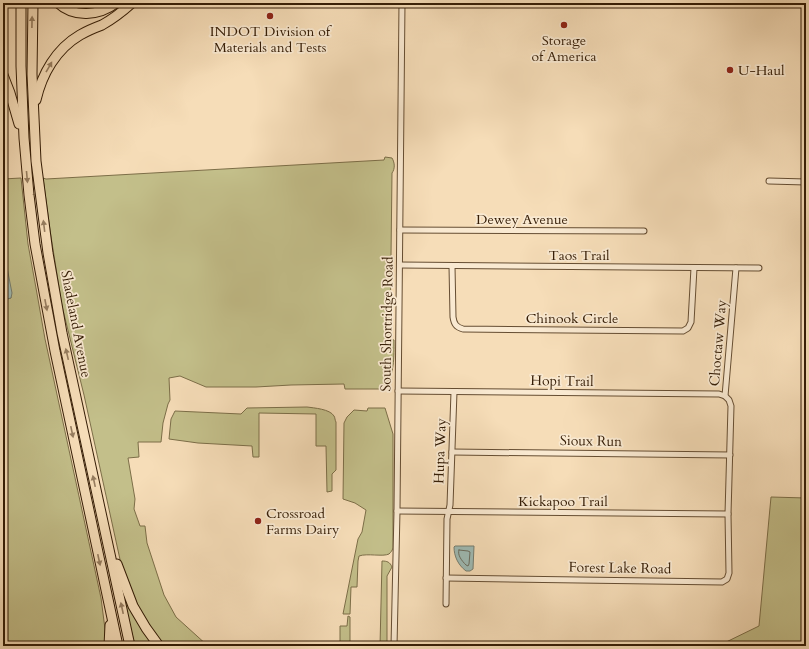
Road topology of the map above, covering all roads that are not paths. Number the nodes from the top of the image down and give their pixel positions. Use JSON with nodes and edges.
{"nodes":[{"id":1,"x":22,"y":3,"type":"edge"},
{"id":2,"x":32,"y":3,"type":"edge"},
{"id":3,"x":58,"y":3,"type":"edge"},
{"id":4,"x":116,"y":3,"type":"edge"},
{"id":5,"x":132,"y":3,"type":"edge"},
{"id":6,"x":402,"y":3,"type":"edge"},
{"id":7,"x":3,"y":75,"type":"edge"},
{"id":8,"x":34,"y":118,"type":"junction"},
{"id":9,"x":24,"y":138,"type":"junction"},
{"id":10,"x":769,"y":181,"type":"dead end"},
{"id":11,"x":806,"y":182,"type":"edge"},
{"id":12,"x":400,"y":230,"type":"junction"},
{"id":13,"x":644,"y":231,"type":"dead end"},
{"id":14,"x":400,"y":265,"type":"junction"},
{"id":15,"x":452,"y":266,"type":"junction"},
{"id":16,"x":694,"y":268,"type":"junction"},
{"id":17,"x":736,"y":268,"type":"junction"},
{"id":18,"x":759,"y":268,"type":"dead end"},
{"id":19,"x":398,"y":391,"type":"junction"},
{"id":20,"x":454,"y":392,"type":"junction"},
{"id":21,"x":725,"y":396,"type":"junction"},
{"id":22,"x":452,"y":452,"type":"junction"},
{"id":23,"x":730,"y":455,"type":"junction"},
{"id":24,"x":397,"y":511,"type":"junction"},
{"id":25,"x":448,"y":512,"type":"junction"},
{"id":26,"x":728,"y":514,"type":"junction"},
{"id":27,"x":106,"y":534,"type":"junction"},
{"id":28,"x":446,"y":578,"type":"junction"},
{"id":29,"x":446,"y":604,"type":"dead end"},
{"id":30,"x":111,"y":614,"type":"junction"},
{"id":31,"x":109,"y":646,"type":"edge"},
{"id":32,"x":118,"y":646,"type":"edge"},
{"id":33,"x":130,"y":646,"type":"edge"},
{"id":34,"x":159,"y":646,"type":"edge"},
{"id":35,"x":394,"y":646,"type":"edge"}],
"edges":[{"from":1,"to":9,"type":"highway","name":"Shadeland Avenue"},
{"from":8,"to":2,"type":"highway","name":"Shadeland Avenue","one_way":true},
{"from":3,"to":4,"type":"highway"},
{"from":8,"to":5,"type":"highway","one_way":true},
{"from":6,"to":12,"type":"street","name":"South Shortridge Road"},
{"from":7,"to":9,"type":"highway"},
{"from":27,"to":8,"type":"highway","name":"Shadeland Avenue","one_way":true},
{"from":9,"to":30,"type":"highway","name":"Shadeland Avenue","one_way":true},
{"from":10,"to":11,"type":"street"},
{"from":12,"to":13,"type":"street","name":"Dewey Avenue"},
{"from":12,"to":14,"type":"street","name":"South Shortridge Road"},
{"from":14,"to":15,"type":"street","name":"Taos Trail"},
{"from":14,"to":19,"type":"street","name":"South Shortridge Road"},
{"from":15,"to":16,"type":"street","name":"Taos Trail"},
{"from":15,"to":16,"type":"street","name":"Chinook Circle"},
{"from":16,"to":17,"type":"street","name":"Taos Trail"},
{"from":17,"to":18,"type":"street","name":"Taos Trail"},
{"from":17,"to":21,"type":"street","name":"Choctaw Way"},
{"from":19,"to":20,"type":"street","name":"Hopi Trail"},
{"from":19,"to":24,"type":"street","name":"South Shortridge Road"},
{"from":20,"to":21,"type":"street","name":"Hopi Trail"},
{"from":20,"to":22,"type":"street","name":"Hupa Way"},
{"from":21,"to":23,"type":"street","name":"Choctaw Way"},
{"from":22,"to":23,"type":"street","name":"Sioux Run"},
{"from":22,"to":25,"type":"street","name":"Hupa Way"},
{"from":23,"to":26,"type":"street","name":"Choctaw Way"},
{"from":24,"to":25,"type":"street","name":"Kickapoo Trail"},
{"from":24,"to":35,"type":"street","name":"South Shortridge Road"},
{"from":25,"to":26,"type":"street","name":"Kickapoo Trail"},
{"from":25,"to":28,"type":"street"},
{"from":26,"to":28,"type":"street","name":"Forest Lake Road"},
{"from":33,"to":27,"type":"highway","name":"Shadeland Avenue","one_way":true},
{"from":27,"to":34,"type":"highway"},
{"from":28,"to":29,"type":"street"},
{"from":30,"to":31,"type":"highway"},
{"from":30,"to":32,"type":"highway","name":"Shadeland Avenue"}]}
